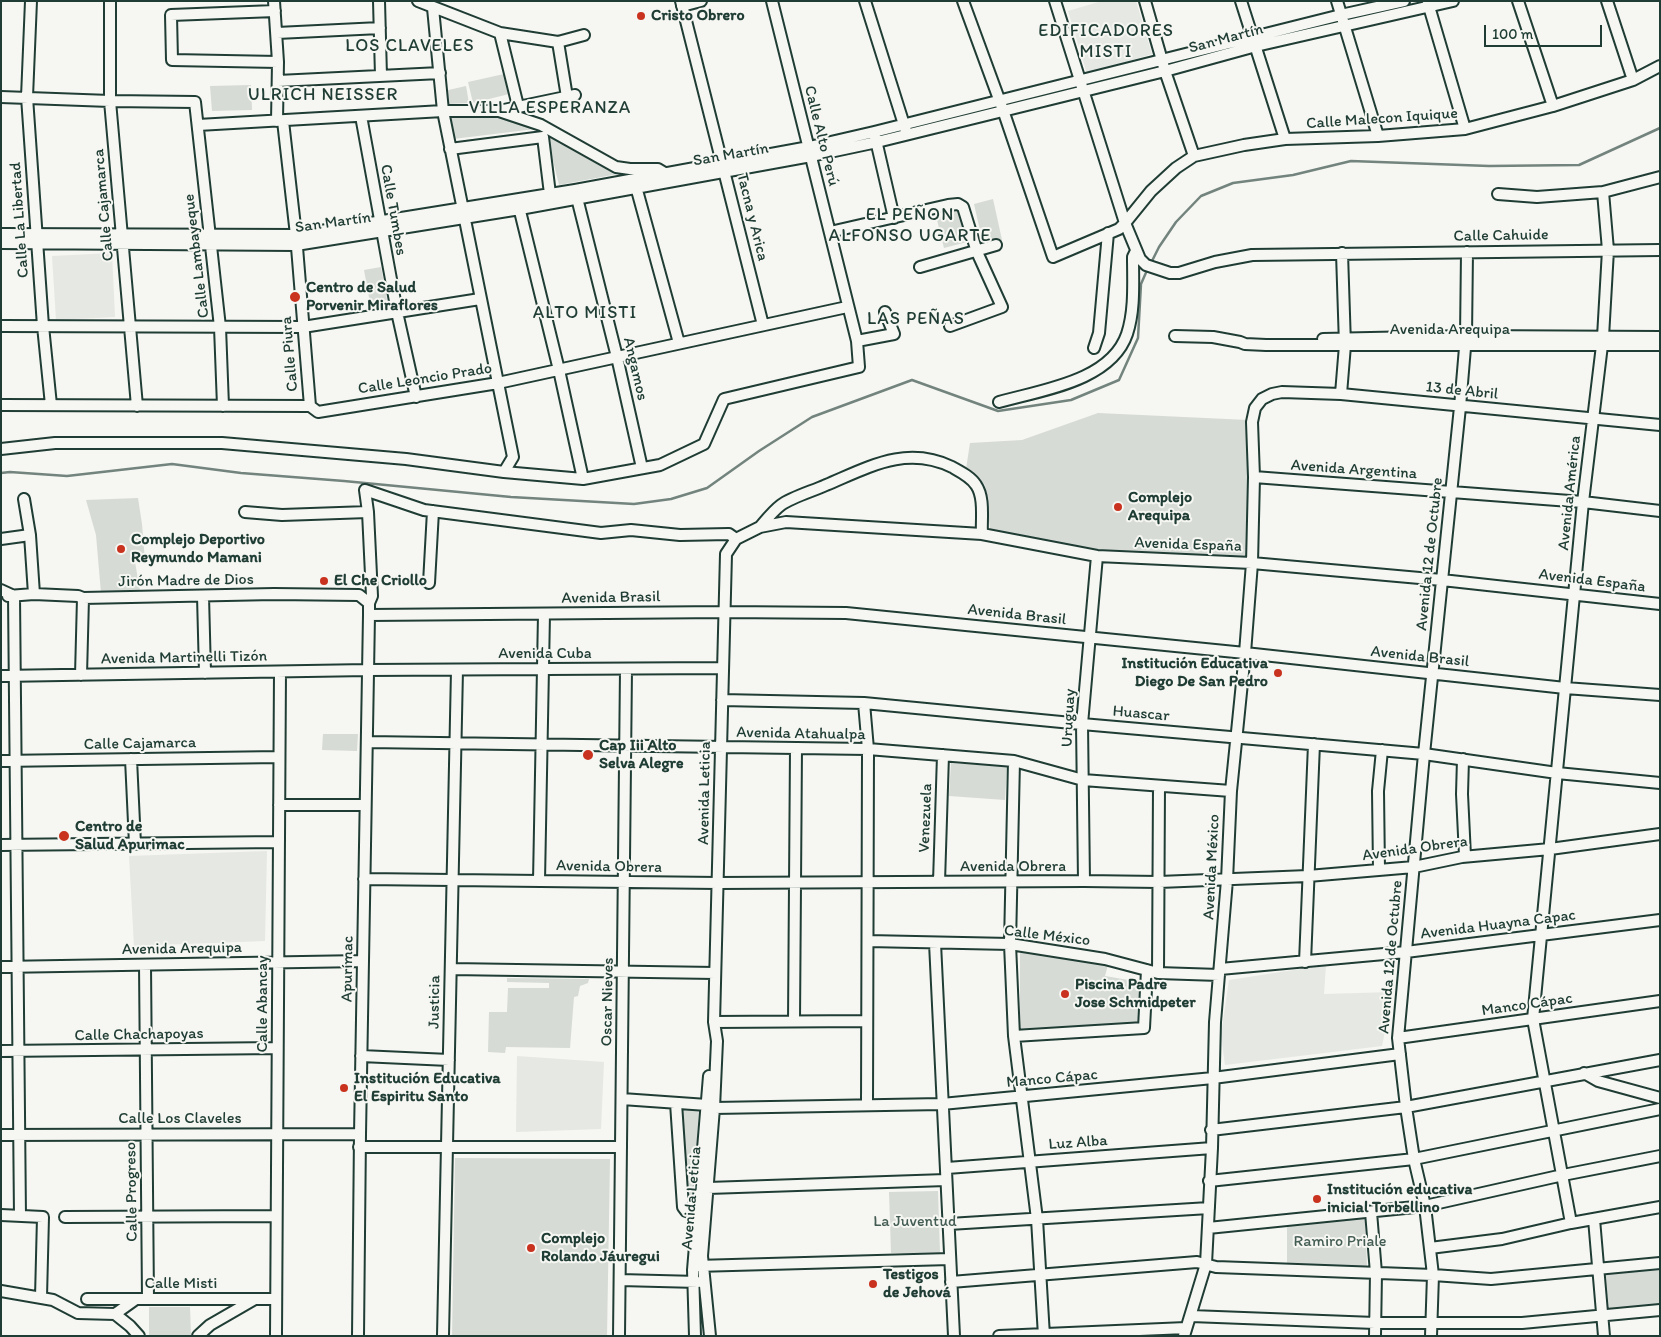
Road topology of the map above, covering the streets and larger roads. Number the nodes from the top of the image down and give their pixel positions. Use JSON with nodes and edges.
{"nodes":[{"id":1,"x":31,"y":1,"type":"edge"},
{"id":2,"x":110,"y":1,"type":"edge"},
{"id":3,"x":379,"y":1,"type":"edge"},
{"id":4,"x":418,"y":1,"type":"edge"},
{"id":5,"x":701,"y":1,"type":"edge"},
{"id":6,"x":772,"y":1,"type":"edge"},
{"id":7,"x":865,"y":1,"type":"edge"},
{"id":8,"x":963,"y":1,"type":"edge"},
{"id":9,"x":1055,"y":1,"type":"edge"},
{"id":10,"x":1145,"y":1,"type":"edge"},
{"id":11,"x":1241,"y":1,"type":"edge"},
{"id":12,"x":1336,"y":1,"type":"edge"},
{"id":13,"x":1404,"y":1,"type":"edge"},
{"id":14,"x":1453,"y":1,"type":"edge"},
{"id":15,"x":1518,"y":1,"type":"edge"},
{"id":16,"x":1607,"y":1,"type":"edge"},
{"id":17,"x":682,"y":4,"type":"edge"},
{"id":18,"x":1428,"y":4,"type":"edge"},
{"id":19,"x":274,"y":6,"type":"edge"},
{"id":20,"x":433,"y":8,"type":"junction"},
{"id":21,"x":1365,"y":10,"type":"junction"},
{"id":22,"x":1341,"y":15,"type":"junction"},
{"id":23,"x":1368,"y":21,"type":"junction"},
{"id":24,"x":1345,"y":27,"type":"junction"},
{"id":25,"x":380,"y":28,"type":"junction"},
{"id":26,"x":500,"y":32,"type":"junction"},
{"id":27,"x":277,"y":33,"type":"junction"},
{"id":28,"x":584,"y":35,"type":"dead end"},
{"id":29,"x":558,"y":42,"type":"junction"},
{"id":30,"x":1255,"y":42,"type":"junction"},
{"id":31,"x":1222,"y":50,"type":"junction"},
{"id":32,"x":1162,"y":60,"type":"junction"},
{"id":33,"x":278,"y":62,"type":"junction"},
{"id":34,"x":1660,"y":66,"type":"edge"},
{"id":35,"x":1165,"y":71,"type":"junction"},
{"id":36,"x":440,"y":73,"type":"junction"},
{"id":37,"x":381,"y":76,"type":"junction"},
{"id":38,"x":1081,"y":80,"type":"junction"},
{"id":39,"x":1633,"y":80,"type":"junction"},
{"id":40,"x":278,"y":81,"type":"junction"},
{"id":41,"x":1084,"y":91,"type":"junction"},
{"id":42,"x":1,"y":97,"type":"edge"},
{"id":43,"x":27,"y":97,"type":"junction"},
{"id":44,"x":110,"y":101,"type":"junction"},
{"id":45,"x":1001,"y":105,"type":"junction"},
{"id":46,"x":518,"y":106,"type":"junction"},
{"id":47,"x":1553,"y":106,"type":"junction"},
{"id":48,"x":499,"y":110,"type":"junction"},
{"id":49,"x":443,"y":111,"type":"junction"},
{"id":50,"x":361,"y":116,"type":"junction"},
{"id":51,"x":280,"y":121,"type":"junction"},
{"id":52,"x":198,"y":125,"type":"junction"},
{"id":53,"x":1465,"y":129,"type":"junction"},
{"id":54,"x":905,"y":130,"type":"junction"},
{"id":55,"x":1378,"y":136,"type":"junction"},
{"id":56,"x":876,"y":137,"type":"junction"},
{"id":57,"x":1285,"y":138,"type":"junction"},
{"id":58,"x":450,"y":149,"type":"junction"},
{"id":59,"x":810,"y":152,"type":"junction"},
{"id":60,"x":1194,"y":156,"type":"junction"},
{"id":61,"x":724,"y":167,"type":"junction"},
{"id":62,"x":1660,"y":177,"type":"edge"},
{"id":63,"x":665,"y":178,"type":"junction"},
{"id":64,"x":635,"y":183,"type":"junction"},
{"id":65,"x":1603,"y":192,"type":"junction"},
{"id":66,"x":550,"y":194,"type":"junction"},
{"id":67,"x":576,"y":194,"type":"junction"},
{"id":68,"x":1498,"y":194,"type":"dead end"},
{"id":69,"x":518,"y":204,"type":"junction"},
{"id":70,"x":463,"y":212,"type":"junction"},
{"id":71,"x":894,"y":218,"type":"junction"},
{"id":72,"x":1125,"y":223,"type":"junction"},
{"id":73,"x":381,"y":226,"type":"junction"},
{"id":74,"x":830,"y":232,"type":"junction"},
{"id":75,"x":1108,"y":233,"type":"junction"},
{"id":76,"x":1,"y":234,"type":"edge"},
{"id":77,"x":37,"y":239,"type":"junction"},
{"id":78,"x":122,"y":239,"type":"junction"},
{"id":79,"x":210,"y":240,"type":"junction"},
{"id":80,"x":296,"y":240,"type":"junction"},
{"id":81,"x":1,"y":243,"type":"edge"},
{"id":82,"x":996,"y":245,"type":"dead end"},
{"id":83,"x":1608,"y":250,"type":"junction"},
{"id":84,"x":1660,"y":250,"type":"edge"},
{"id":85,"x":1136,"y":251,"type":"junction"},
{"id":86,"x":977,"y":252,"type":"junction"},
{"id":87,"x":1467,"y":252,"type":"junction"},
{"id":88,"x":1342,"y":253,"type":"junction"},
{"id":89,"x":920,"y":267,"type":"dead end"},
{"id":90,"x":480,"y":299,"type":"junction"},
{"id":91,"x":847,"y":307,"type":"junction"},
{"id":92,"x":396,"y":312,"type":"junction"},
{"id":93,"x":885,"y":312,"type":"dead end"},
{"id":94,"x":763,"y":325,"type":"junction"},
{"id":95,"x":1,"y":326,"type":"edge"},
{"id":96,"x":43,"y":326,"type":"junction"},
{"id":97,"x":130,"y":326,"type":"junction"},
{"id":98,"x":950,"y":326,"type":"dead end"},
{"id":99,"x":220,"y":327,"type":"junction"},
{"id":100,"x":303,"y":327,"type":"junction"},
{"id":101,"x":1175,"y":336,"type":"dead end"},
{"id":102,"x":1660,"y":337,"type":"edge"},
{"id":103,"x":1466,"y":340,"type":"junction"},
{"id":104,"x":857,"y":341,"type":"junction"},
{"id":105,"x":1603,"y":341,"type":"junction"},
{"id":106,"x":1345,"y":342,"type":"junction"},
{"id":107,"x":679,"y":344,"type":"junction"},
{"id":108,"x":1660,"y":345,"type":"edge"},
{"id":109,"x":1094,"y":348,"type":"dead end"},
{"id":110,"x":617,"y":357,"type":"junction"},
{"id":111,"x":559,"y":370,"type":"junction"},
{"id":112,"x":498,"y":382,"type":"junction"},
{"id":113,"x":1341,"y":394,"type":"junction"},
{"id":114,"x":416,"y":397,"type":"junction"},
{"id":115,"x":1262,"y":399,"type":"joint"},
{"id":116,"x":999,"y":402,"type":"dead end"},
{"id":117,"x":1,"y":405,"type":"edge"},
{"id":118,"x":50,"y":405,"type":"junction"},
{"id":119,"x":137,"y":406,"type":"junction"},
{"id":120,"x":223,"y":406,"type":"junction"},
{"id":121,"x":310,"y":406,"type":"junction"},
{"id":122,"x":1460,"y":407,"type":"junction"},
{"id":123,"x":1593,"y":419,"type":"junction"},
{"id":124,"x":1660,"y":425,"type":"edge"},
{"id":125,"x":1,"y":449,"type":"edge"},
{"id":126,"x":642,"y":468,"type":"junction"},
{"id":127,"x":504,"y":472,"type":"junction"},
{"id":128,"x":1254,"y":477,"type":"junction"},
{"id":129,"x":583,"y":479,"type":"junction"},
{"id":130,"x":1452,"y":492,"type":"junction"},
{"id":131,"x":24,"y":500,"type":"dead end"},
{"id":132,"x":1583,"y":502,"type":"junction"},
{"id":133,"x":781,"y":504,"type":"junction"},
{"id":134,"x":433,"y":511,"type":"junction"},
{"id":135,"x":1660,"y":511,"type":"edge"},
{"id":136,"x":245,"y":512,"type":"dead end"},
{"id":137,"x":368,"y":512,"type":"junction"},
{"id":138,"x":786,"y":522,"type":"junction"},
{"id":139,"x":760,"y":527,"type":"junction"},
{"id":140,"x":982,"y":534,"type":"junction"},
{"id":141,"x":30,"y":535,"type":"junction"},
{"id":142,"x":736,"y":539,"type":"junction"},
{"id":143,"x":1,"y":540,"type":"edge"},
{"id":144,"x":726,"y":554,"type":"joint"},
{"id":145,"x":1097,"y":556,"type":"junction"},
{"id":146,"x":1252,"y":563,"type":"junction"},
{"id":147,"x":1442,"y":580,"type":"junction"},
{"id":148,"x":429,"y":583,"type":"dead end"},
{"id":149,"x":1,"y":590,"type":"edge"},
{"id":150,"x":34,"y":594,"type":"junction"},
{"id":151,"x":1574,"y":594,"type":"junction"},
{"id":152,"x":1,"y":596,"type":"edge"},
{"id":153,"x":14,"y":596,"type":"junction"},
{"id":154,"x":203,"y":596,"type":"junction"},
{"id":155,"x":84,"y":598,"type":"junction"},
{"id":156,"x":369,"y":603,"type":"junction"},
{"id":157,"x":1660,"y":604,"type":"edge"},
{"id":158,"x":725,"y":612,"type":"junction"},
{"id":159,"x":544,"y":614,"type":"junction"},
{"id":160,"x":369,"y":615,"type":"junction"},
{"id":161,"x":1090,"y":637,"type":"junction"},
{"id":162,"x":1245,"y":653,"type":"junction"},
{"id":163,"x":723,"y":668,"type":"junction"},
{"id":164,"x":543,"y":669,"type":"junction"},
{"id":165,"x":626,"y":669,"type":"junction"},
{"id":166,"x":368,"y":670,"type":"junction"},
{"id":167,"x":457,"y":670,"type":"junction"},
{"id":168,"x":280,"y":672,"type":"junction"},
{"id":169,"x":205,"y":673,"type":"junction"},
{"id":170,"x":1433,"y":673,"type":"junction"},
{"id":171,"x":81,"y":675,"type":"junction"},
{"id":172,"x":1,"y":676,"type":"edge"},
{"id":173,"x":15,"y":676,"type":"junction"},
{"id":174,"x":1565,"y":688,"type":"junction"},
{"id":175,"x":1660,"y":695,"type":"edge"},
{"id":176,"x":722,"y":700,"type":"junction"},
{"id":177,"x":864,"y":703,"type":"junction"},
{"id":178,"x":1082,"y":724,"type":"junction"},
{"id":179,"x":1237,"y":737,"type":"junction"},
{"id":180,"x":367,"y":742,"type":"junction"},
{"id":181,"x":456,"y":744,"type":"junction"},
{"id":182,"x":1314,"y":744,"type":"junction"},
{"id":183,"x":541,"y":745,"type":"junction"},
{"id":184,"x":626,"y":746,"type":"junction"},
{"id":185,"x":721,"y":747,"type":"junction"},
{"id":186,"x":796,"y":748,"type":"junction"},
{"id":187,"x":868,"y":749,"type":"junction"},
{"id":188,"x":1382,"y":750,"type":"junction"},
{"id":189,"x":1424,"y":754,"type":"junction"},
{"id":190,"x":943,"y":755,"type":"junction"},
{"id":191,"x":279,"y":757,"type":"junction"},
{"id":192,"x":131,"y":759,"type":"junction"},
{"id":193,"x":1463,"y":759,"type":"junction"},
{"id":194,"x":1,"y":761,"type":"edge"},
{"id":195,"x":16,"y":761,"type":"junction"},
{"id":196,"x":1014,"y":761,"type":"junction"},
{"id":197,"x":1557,"y":773,"type":"junction"},
{"id":198,"x":1083,"y":780,"type":"junction"},
{"id":199,"x":1660,"y":782,"type":"edge"},
{"id":200,"x":1159,"y":786,"type":"junction"},
{"id":201,"x":1231,"y":791,"type":"junction"},
{"id":202,"x":279,"y":805,"type":"junction"},
{"id":203,"x":365,"y":805,"type":"junction"},
{"id":204,"x":1660,"y":834,"type":"edge"},
{"id":205,"x":279,"y":842,"type":"junction"},
{"id":206,"x":136,"y":844,"type":"junction"},
{"id":207,"x":1,"y":845,"type":"edge"},
{"id":208,"x":16,"y":845,"type":"junction"},
{"id":209,"x":1550,"y":849,"type":"junction"},
{"id":210,"x":1465,"y":856,"type":"junction"},
{"id":211,"x":1414,"y":868,"type":"junction"},
{"id":212,"x":1379,"y":870,"type":"junction"},
{"id":213,"x":1308,"y":876,"type":"junction"},
{"id":214,"x":364,"y":879,"type":"junction"},
{"id":215,"x":453,"y":880,"type":"junction"},
{"id":216,"x":1227,"y":880,"type":"junction"},
{"id":217,"x":539,"y":881,"type":"junction"},
{"id":218,"x":1084,"y":881,"type":"junction"},
{"id":219,"x":624,"y":882,"type":"junction"},
{"id":220,"x":795,"y":882,"type":"junction"},
{"id":221,"x":868,"y":882,"type":"junction"},
{"id":222,"x":939,"y":882,"type":"junction"},
{"id":223,"x":1011,"y":882,"type":"junction"},
{"id":224,"x":1158,"y":882,"type":"junction"},
{"id":225,"x":718,"y":883,"type":"junction"},
{"id":226,"x":1660,"y":920,"type":"edge"},
{"id":227,"x":1542,"y":935,"type":"junction"},
{"id":228,"x":868,"y":941,"type":"junction"},
{"id":229,"x":935,"y":942,"type":"junction"},
{"id":230,"x":1010,"y":944,"type":"junction"},
{"id":231,"x":1406,"y":952,"type":"junction"},
{"id":232,"x":363,"y":961,"type":"junction"},
{"id":233,"x":278,"y":962,"type":"junction"},
{"id":234,"x":1305,"y":962,"type":"junction"},
{"id":235,"x":145,"y":965,"type":"junction"},
{"id":236,"x":1,"y":967,"type":"edge"},
{"id":237,"x":17,"y":967,"type":"junction"},
{"id":238,"x":451,"y":969,"type":"junction"},
{"id":239,"x":1147,"y":970,"type":"junction"},
{"id":240,"x":623,"y":971,"type":"junction"},
{"id":241,"x":716,"y":972,"type":"junction"},
{"id":242,"x":1220,"y":972,"type":"junction"},
{"id":243,"x":1158,"y":973,"type":"junction"},
{"id":244,"x":1660,"y":1001,"type":"edge"},
{"id":245,"x":1533,"y":1019,"type":"junction"},
{"id":246,"x":868,"y":1020,"type":"junction"},
{"id":247,"x":794,"y":1021,"type":"junction"},
{"id":248,"x":714,"y":1022,"type":"junction"},
{"id":249,"x":1014,"y":1036,"type":"junction"},
{"id":250,"x":1398,"y":1038,"type":"junction"},
{"id":251,"x":277,"y":1048,"type":"junction"},
{"id":252,"x":146,"y":1050,"type":"junction"},
{"id":253,"x":1,"y":1051,"type":"edge"},
{"id":254,"x":18,"y":1051,"type":"junction"},
{"id":255,"x":1400,"y":1054,"type":"junction"},
{"id":256,"x":361,"y":1056,"type":"junction"},
{"id":257,"x":449,"y":1060,"type":"junction"},
{"id":258,"x":1660,"y":1060,"type":"edge"},
{"id":259,"x":1584,"y":1073,"type":"junction"},
{"id":260,"x":1213,"y":1078,"type":"junction"},
{"id":261,"x":1545,"y":1080,"type":"junction"},
{"id":262,"x":1022,"y":1097,"type":"junction"},
{"id":263,"x":1660,"y":1098,"type":"edge"},
{"id":264,"x":622,"y":1099,"type":"junction"},
{"id":265,"x":676,"y":1103,"type":"junction"},
{"id":266,"x":942,"y":1104,"type":"junction"},
{"id":267,"x":867,"y":1105,"type":"junction"},
{"id":268,"x":710,"y":1106,"type":"junction"},
{"id":269,"x":1406,"y":1107,"type":"junction"},
{"id":270,"x":1660,"y":1109,"type":"edge"},
{"id":271,"x":1211,"y":1130,"type":"junction"},
{"id":272,"x":1554,"y":1130,"type":"junction"},
{"id":273,"x":147,"y":1134,"type":"junction"},
{"id":274,"x":277,"y":1134,"type":"junction"},
{"id":275,"x":360,"y":1134,"type":"junction"},
{"id":276,"x":1,"y":1135,"type":"edge"},
{"id":277,"x":19,"y":1135,"type":"junction"},
{"id":278,"x":359,"y":1147,"type":"junction"},
{"id":279,"x":447,"y":1147,"type":"junction"},
{"id":280,"x":621,"y":1147,"type":"junction"},
{"id":281,"x":1212,"y":1148,"type":"junction"},
{"id":282,"x":1660,"y":1156,"type":"edge"},
{"id":283,"x":1414,"y":1159,"type":"junction"},
{"id":284,"x":1030,"y":1161,"type":"junction"},
{"id":285,"x":947,"y":1168,"type":"junction"},
{"id":286,"x":1562,"y":1175,"type":"junction"},
{"id":287,"x":946,"y":1180,"type":"junction"},
{"id":288,"x":1209,"y":1181,"type":"junction"},
{"id":289,"x":708,"y":1188,"type":"junction"},
{"id":290,"x":1425,"y":1206,"type":"junction"},
{"id":291,"x":1660,"y":1207,"type":"edge"},
{"id":292,"x":1209,"y":1208,"type":"junction"},
{"id":293,"x":1371,"y":1212,"type":"junction"},
{"id":294,"x":1,"y":1215,"type":"edge"},
{"id":295,"x":698,"y":1215,"type":"junction"},
{"id":296,"x":20,"y":1216,"type":"junction"},
{"id":297,"x":276,"y":1216,"type":"junction"},
{"id":298,"x":65,"y":1217,"type":"dead end"},
{"id":299,"x":148,"y":1217,"type":"junction"},
{"id":300,"x":1037,"y":1219,"type":"junction"},
{"id":301,"x":1594,"y":1219,"type":"junction"},
{"id":302,"x":1571,"y":1223,"type":"junction"},
{"id":303,"x":949,"y":1224,"type":"junction"},
{"id":304,"x":1208,"y":1228,"type":"junction"},
{"id":305,"x":1430,"y":1248,"type":"junction"},
{"id":306,"x":950,"y":1259,"type":"junction"},
{"id":307,"x":1660,"y":1263,"type":"edge"},
{"id":308,"x":1206,"y":1264,"type":"junction"},
{"id":309,"x":698,"y":1266,"type":"junction"},
{"id":310,"x":1598,"y":1268,"type":"junction"},
{"id":311,"x":1376,"y":1273,"type":"junction"},
{"id":312,"x":1433,"y":1275,"type":"junction"},
{"id":313,"x":1040,"y":1276,"type":"junction"},
{"id":314,"x":620,"y":1280,"type":"junction"},
{"id":315,"x":693,"y":1282,"type":"junction"},
{"id":316,"x":704,"y":1282,"type":"junction"},
{"id":317,"x":951,"y":1282,"type":"junction"},
{"id":318,"x":1,"y":1291,"type":"edge"},
{"id":319,"x":41,"y":1297,"type":"junction"},
{"id":320,"x":87,"y":1299,"type":"dead end"},
{"id":321,"x":137,"y":1299,"type":"junction"},
{"id":322,"x":148,"y":1299,"type":"junction"},
{"id":323,"x":255,"y":1299,"type":"junction"},
{"id":324,"x":276,"y":1299,"type":"junction"},
{"id":325,"x":1660,"y":1310,"type":"edge"},
{"id":326,"x":115,"y":1314,"type":"junction"},
{"id":327,"x":1191,"y":1316,"type":"junction"},
{"id":328,"x":1602,"y":1316,"type":"junction"},
{"id":329,"x":1375,"y":1323,"type":"junction"},
{"id":330,"x":1432,"y":1324,"type":"junction"},
{"id":331,"x":1185,"y":1332,"type":"edge"},
{"id":332,"x":1044,"y":1335,"type":"edge"},
{"id":333,"x":139,"y":1336,"type":"edge"},
{"id":334,"x":198,"y":1336,"type":"edge"},
{"id":335,"x":276,"y":1336,"type":"edge"},
{"id":336,"x":358,"y":1336,"type":"edge"},
{"id":337,"x":443,"y":1336,"type":"edge"},
{"id":338,"x":619,"y":1336,"type":"edge"},
{"id":339,"x":695,"y":1336,"type":"edge"},
{"id":340,"x":710,"y":1336,"type":"edge"},
{"id":341,"x":954,"y":1336,"type":"edge"},
{"id":342,"x":999,"y":1336,"type":"edge"},
{"id":343,"x":1375,"y":1336,"type":"edge"},
{"id":344,"x":1431,"y":1336,"type":"edge"},
{"id":345,"x":1604,"y":1336,"type":"edge"}],
"edges":[{"from":1,"to":43,"type":"street","name":"Calle La Libertad"},
{"from":2,"to":44,"type":"street","name":"Calle Cajamarca"},
{"from":3,"to":25,"type":"street"},
{"from":4,"to":20,"type":"street"},
{"from":5,"to":17,"type":"street"},
{"from":6,"to":59,"type":"street","name":"Calle Alto Perú"},
{"from":7,"to":54,"type":"street"},
{"from":8,"to":45,"type":"street"},
{"from":9,"to":38,"type":"street"},
{"from":10,"to":32,"type":"street"},
{"from":11,"to":30,"type":"street"},
{"from":12,"to":22,"type":"street"},
{"from":13,"to":21,"type":"street","name":"San Martín"},
{"from":14,"to":18,"type":"street","name":"San Martín"},
{"from":15,"to":47,"type":"street"},
{"from":16,"to":39,"type":"street"},
{"from":17,"to":61,"type":"street","name":"Tacna y Arica"},
{"from":18,"to":23,"type":"street","name":"San Martín"},
{"from":18,"to":53,"type":"street"},
{"from":19,"to":27,"type":"street","name":"Calle Piura"},
{"from":19,"to":33,"type":"street"},
{"from":20,"to":26,"type":"street"},
{"from":20,"to":36,"type":"street"},
{"from":21,"to":22,"type":"street","name":"San Martín"},
{"from":21,"to":23,"type":"street"},
{"from":22,"to":24,"type":"street"},
{"from":22,"to":30,"type":"street","name":"San Martín"},
{"from":23,"to":24,"type":"street","name":"San Martín"},
{"from":24,"to":30,"type":"street","name":"San Martín"},
{"from":24,"to":55,"type":"street"},
{"from":25,"to":27,"type":"street"},
{"from":25,"to":37,"type":"street"},
{"from":26,"to":29,"type":"street"},
{"from":26,"to":46,"type":"street"},
{"from":27,"to":33,"type":"street","name":"Calle Piura"},
{"from":28,"to":29,"type":"street"},
{"from":29,"to":46,"type":"street"},
{"from":30,"to":31,"type":"street","name":"San Martín"},
{"from":30,"to":57,"type":"street"},
{"from":31,"to":32,"type":"street","name":"San Martín"},
{"from":31,"to":35,"type":"street","name":"San Martín"},
{"from":32,"to":35,"type":"street"},
{"from":32,"to":38,"type":"street","name":"San Martín"},
{"from":33,"to":40,"type":"street","name":"Calle Piura"},
{"from":34,"to":39,"type":"street","name":"Calle Malecon Iquique"},
{"from":35,"to":41,"type":"street","name":"San Martín"},
{"from":35,"to":60,"type":"street"},
{"from":36,"to":37,"type":"street"},
{"from":36,"to":49,"type":"street"},
{"from":37,"to":40,"type":"street"},
{"from":38,"to":41,"type":"street"},
{"from":38,"to":45,"type":"street","name":"San Martín"},
{"from":39,"to":47,"type":"street","name":"Calle Malecon Iquique"},
{"from":40,"to":51,"type":"street","name":"Calle Piura"},
{"from":41,"to":45,"type":"street","name":"San Martín"},
{"from":41,"to":72,"type":"street"},
{"from":42,"to":43,"type":"street"},
{"from":43,"to":44,"type":"street"},
{"from":43,"to":77,"type":"street","name":"Calle La Libertad"},
{"from":44,"to":52,"type":"street","name":"Calle Lambayeque"},
{"from":44,"to":78,"type":"street","name":"Calle Cajamarca"},
{"from":45,"to":54,"type":"street","name":"San Martín"},
{"from":45,"to":75,"type":"street"},
{"from":46,"to":48,"type":"street"},
{"from":47,"to":53,"type":"street","name":"Calle Malecon Iquique"},
{"from":48,"to":49,"type":"street"},
{"from":48,"to":63,"type":"street"},
{"from":49,"to":50,"type":"street"},
{"from":49,"to":58,"type":"street"},
{"from":50,"to":51,"type":"street"},
{"from":50,"to":73,"type":"street","name":"Calle Tumbes"},
{"from":51,"to":52,"type":"street"},
{"from":51,"to":80,"type":"street","name":"Calle Piura"},
{"from":52,"to":79,"type":"street","name":"Calle Lambayeque"},
{"from":53,"to":55,"type":"street","name":"Calle Malecon Iquique"},
{"from":54,"to":56,"type":"street","name":"San Martín"},
{"from":55,"to":57,"type":"street","name":"Calle Malecon Iquique"},
{"from":56,"to":59,"type":"street","name":"San Martín"},
{"from":56,"to":71,"type":"street"},
{"from":57,"to":60,"type":"street","name":"Calle Malecon Iquique"},
{"from":58,"to":66,"type":"street"},
{"from":58,"to":70,"type":"street"},
{"from":59,"to":61,"type":"street","name":"San Martín"},
{"from":59,"to":74,"type":"street","name":"Calle Alto Perú"},
{"from":60,"to":72,"type":"street","name":"Calle Malecon Iquique"},
{"from":61,"to":63,"type":"street","name":"San Martín"},
{"from":61,"to":94,"type":"street","name":"Tacna y Arica"},
{"from":62,"to":65,"type":"street"},
{"from":63,"to":64,"type":"street","name":"San Martín"},
{"from":64,"to":67,"type":"street","name":"San Martín"},
{"from":64,"to":107,"type":"street"},
{"from":65,"to":68,"type":"street"},
{"from":65,"to":83,"type":"street","name":"Avenida América"},
{"from":66,"to":67,"type":"street","name":"San Martín"},
{"from":66,"to":69,"type":"street","name":"San Martín"},
{"from":67,"to":69,"type":"street","name":"San Martín"},
{"from":67,"to":110,"type":"street","name":"Angamos"},
{"from":69,"to":70,"type":"street","name":"San Martín"},
{"from":69,"to":111,"type":"street"},
{"from":70,"to":73,"type":"street","name":"San Martín"},
{"from":70,"to":90,"type":"street"},
{"from":71,"to":74,"type":"street"},
{"from":71,"to":86,"type":"street"},
{"from":72,"to":75,"type":"street"},
{"from":72,"to":85,"type":"street"},
{"from":73,"to":80,"type":"street","name":"San Martín"},
{"from":73,"to":92,"type":"street","name":"Calle Tumbes"},
{"from":74,"to":91,"type":"street","name":"Calle Alto Perú"},
{"from":75,"to":109,"type":"street"},
{"from":76,"to":77,"type":"street","name":"San Martín"},
{"from":77,"to":78,"type":"street","name":"San Martín"},
{"from":77,"to":81,"type":"street","name":"San Martín"},
{"from":77,"to":96,"type":"street","name":"Calle La Libertad"},
{"from":78,"to":79,"type":"street","name":"San Martín"},
{"from":78,"to":97,"type":"street","name":"Calle Cajamarca"},
{"from":79,"to":80,"type":"street","name":"San Martín"},
{"from":79,"to":99,"type":"street","name":"Calle Lambayeque"},
{"from":80,"to":100,"type":"street","name":"Calle Piura"},
{"from":82,"to":86,"type":"street"},
{"from":83,"to":84,"type":"street","name":"Calle Cahuide"},
{"from":83,"to":87,"type":"street","name":"Calle Cahuide"},
{"from":83,"to":105,"type":"street","name":"Avenida América"},
{"from":85,"to":88,"type":"street","name":"Calle Cahuide"},
{"from":85,"to":116,"type":"street"},
{"from":86,"to":89,"type":"street"},
{"from":86,"to":98,"type":"street"},
{"from":87,"to":88,"type":"street","name":"Calle Cahuide"},
{"from":87,"to":103,"type":"street","name":"Avenida 12 de Octubre"},
{"from":88,"to":106,"type":"street"},
{"from":90,"to":92,"type":"street"},
{"from":90,"to":112,"type":"street"},
{"from":91,"to":94,"type":"street","name":"Calle Leoncio Prado"},
{"from":91,"to":104,"type":"street","name":"Calle Alto Perú"},
{"from":92,"to":100,"type":"street"},
{"from":92,"to":114,"type":"street","name":"Calle Tumbes"},
{"from":93,"to":104,"type":"street"},
{"from":94,"to":107,"type":"street","name":"Calle Leoncio Prado"},
{"from":95,"to":96,"type":"street"},
{"from":96,"to":97,"type":"street"},
{"from":96,"to":118,"type":"street","name":"Calle La Libertad"},
{"from":97,"to":99,"type":"street"},
{"from":97,"to":119,"type":"street","name":"Calle Cajamarca"},
{"from":99,"to":100,"type":"street"},
{"from":99,"to":120,"type":"street","name":"Calle Lambayeque"},
{"from":100,"to":121,"type":"street","name":"Calle Piura"},
{"from":101,"to":106,"type":"street","name":"Avenida Arequipa"},
{"from":102,"to":105,"type":"street","name":"Avenida Arequipa"},
{"from":103,"to":105,"type":"street","name":"Avenida Arequipa"},
{"from":103,"to":106,"type":"street","name":"Avenida Arequipa"},
{"from":103,"to":122,"type":"street","name":"Avenida 12 de Octubre"},
{"from":104,"to":126,"type":"street","name":"Calle Alto Perú"},
{"from":105,"to":108,"type":"street","name":"Avenida Arequipa"},
{"from":105,"to":123,"type":"street","name":"Avenida América"},
{"from":106,"to":113,"type":"street"},
{"from":107,"to":110,"type":"street","name":"Calle Leoncio Prado"},
{"from":110,"to":111,"type":"street","name":"Calle Leoncio Prado"},
{"from":110,"to":126,"type":"street","name":"Angamos"},
{"from":111,"to":112,"type":"street","name":"Calle Leoncio Prado"},
{"from":111,"to":129,"type":"street"},
{"from":112,"to":114,"type":"street","name":"Calle Leoncio Prado"},
{"from":112,"to":127,"type":"street"},
{"from":113,"to":115,"type":"street","name":"13 de Abril"},
{"from":113,"to":122,"type":"street","name":"13 de Abril"},
{"from":114,"to":121,"type":"street","name":"Calle Leoncio Prado"},
{"from":115,"to":128,"type":"street","name":"Avenida México"},
{"from":117,"to":118,"type":"street","name":"Calle Leoncio Prado"},
{"from":118,"to":119,"type":"street","name":"Calle Leoncio Prado"},
{"from":119,"to":120,"type":"street","name":"Calle Leoncio Prado"},
{"from":120,"to":121,"type":"street","name":"Calle Leoncio Prado"},
{"from":122,"to":123,"type":"street","name":"13 de Abril"},
{"from":122,"to":130,"type":"street","name":"Avenida 12 de Octubre"},
{"from":123,"to":124,"type":"street","name":"13 de Abril"},
{"from":123,"to":132,"type":"street","name":"Avenida América"},
{"from":125,"to":127,"type":"street"},
{"from":126,"to":129,"type":"street"},
{"from":127,"to":129,"type":"street"},
{"from":128,"to":130,"type":"street","name":"Avenida Argentina"},
{"from":128,"to":146,"type":"street","name":"Avenida México"},
{"from":130,"to":132,"type":"street","name":"Avenida Argentina"},
{"from":130,"to":147,"type":"street","name":"Avenida 12 de Octubre"},
{"from":131,"to":141,"type":"street"},
{"from":132,"to":135,"type":"street","name":"Avenida Argentina"},
{"from":132,"to":151,"type":"street","name":"Avenida América"},
{"from":133,"to":138,"type":"street"},
{"from":133,"to":139,"type":"street"},
{"from":133,"to":140,"type":"street"},
{"from":134,"to":137,"type":"street","name":"Apurímac"},
{"from":134,"to":142,"type":"street"},
{"from":134,"to":148,"type":"street"},
{"from":136,"to":137,"type":"street"},
{"from":137,"to":156,"type":"street","name":"Apurímac"},
{"from":138,"to":139,"type":"street","name":"Avenida España"},
{"from":138,"to":140,"type":"street","name":"Avenida España"},
{"from":139,"to":142,"type":"street","name":"Avenida España"},
{"from":140,"to":145,"type":"street","name":"Avenida España"},
{"from":141,"to":143,"type":"street"},
{"from":141,"to":150,"type":"street"},
{"from":142,"to":144,"type":"street","name":"Avenida España"},
{"from":144,"to":158,"type":"street","name":"Avenida Leticia"},
{"from":145,"to":146,"type":"street","name":"Avenida España"},
{"from":145,"to":161,"type":"street","name":"Uruguay"},
{"from":146,"to":147,"type":"street","name":"Avenida España"},
{"from":146,"to":162,"type":"street","name":"Avenida México"},
{"from":147,"to":151,"type":"street","name":"Avenida España"},
{"from":147,"to":170,"type":"street","name":"Avenida 12 de Octubre"},
{"from":149,"to":153,"type":"street"},
{"from":150,"to":153,"type":"street","name":"Jirón Madre de Dios"},
{"from":150,"to":155,"type":"street","name":"Jirón Madre de Dios"},
{"from":151,"to":157,"type":"street","name":"Avenida España"},
{"from":151,"to":174,"type":"street","name":"Avenida América"},
{"from":152,"to":153,"type":"street","name":"Jirón Madre de Dios"},
{"from":153,"to":173,"type":"street"},
{"from":154,"to":155,"type":"street","name":"Jirón Madre de Dios"},
{"from":154,"to":156,"type":"street","name":"Jirón Madre de Dios"},
{"from":154,"to":169,"type":"street"},
{"from":155,"to":171,"type":"street"},
{"from":156,"to":160,"type":"street","name":"Apurímac"},
{"from":158,"to":159,"type":"street","name":"Avenida Brasil"},
{"from":158,"to":161,"type":"street","name":"Avenida Brasil"},
{"from":158,"to":163,"type":"street","name":"Avenida Leticia"},
{"from":159,"to":160,"type":"street","name":"Avenida Brasil"},
{"from":159,"to":164,"type":"street"},
{"from":160,"to":166,"type":"street","name":"Apurímac"},
{"from":161,"to":162,"type":"street","name":"Avenida Brasil"},
{"from":161,"to":178,"type":"street","name":"Uruguay"},
{"from":162,"to":170,"type":"street","name":"Avenida Brasil"},
{"from":162,"to":179,"type":"street","name":"Avenida México"},
{"from":163,"to":165,"type":"street","name":"Avenida Cuba"},
{"from":163,"to":176,"type":"street","name":"Avenida Leticia"},
{"from":164,"to":165,"type":"street","name":"Avenida Cuba"},
{"from":164,"to":167,"type":"street","name":"Avenida Cuba"},
{"from":164,"to":183,"type":"street"},
{"from":165,"to":184,"type":"street","name":"Oscar Nieves"},
{"from":166,"to":167,"type":"street","name":"Avenida Cuba"},
{"from":166,"to":168,"type":"street","name":"Avenida Martinelli Tizón"},
{"from":166,"to":180,"type":"street","name":"Apurímac"},
{"from":167,"to":181,"type":"street","name":"Justicia"},
{"from":168,"to":169,"type":"street","name":"Avenida Martinelli Tizón"},
{"from":168,"to":191,"type":"street","name":"Calle Abancay"},
{"from":169,"to":171,"type":"street","name":"Avenida Martinelli Tizón"},
{"from":170,"to":174,"type":"street","name":"Avenida Brasil"},
{"from":170,"to":189,"type":"street","name":"Avenida 12 de Octubre"},
{"from":171,"to":173,"type":"street","name":"Avenida Martinelli Tizón"},
{"from":172,"to":173,"type":"street","name":"Avenida Martinelli Tizón"},
{"from":173,"to":195,"type":"street"},
{"from":174,"to":175,"type":"street","name":"Avenida Brasil"},
{"from":174,"to":197,"type":"street","name":"Avenida América"},
{"from":176,"to":177,"type":"street","name":"Huascar"},
{"from":176,"to":185,"type":"street","name":"Avenida Leticia"},
{"from":177,"to":178,"type":"street","name":"Huascar"},
{"from":177,"to":187,"type":"street"},
{"from":178,"to":179,"type":"street","name":"Huascar"},
{"from":178,"to":198,"type":"street","name":"Uruguay"},
{"from":179,"to":182,"type":"street","name":"Huascar"},
{"from":179,"to":201,"type":"street","name":"Avenida México"},
{"from":180,"to":181,"type":"street","name":"Avenida Atahualpa"},
{"from":180,"to":203,"type":"street","name":"Apurímac"},
{"from":181,"to":183,"type":"street","name":"Avenida Atahualpa"},
{"from":181,"to":215,"type":"street","name":"Justicia"},
{"from":182,"to":188,"type":"street","name":"Huascar"},
{"from":182,"to":213,"type":"street"},
{"from":183,"to":184,"type":"street","name":"Avenida Atahualpa"},
{"from":183,"to":217,"type":"street"},
{"from":184,"to":185,"type":"street","name":"Avenida Atahualpa"},
{"from":184,"to":219,"type":"street","name":"Oscar Nieves"},
{"from":185,"to":186,"type":"street","name":"Avenida Atahualpa"},
{"from":185,"to":225,"type":"street","name":"Avenida Leticia"},
{"from":186,"to":187,"type":"street","name":"Avenida Atahualpa"},
{"from":186,"to":220,"type":"street"},
{"from":187,"to":190,"type":"street","name":"Avenida Atahualpa"},
{"from":187,"to":221,"type":"street"},
{"from":188,"to":189,"type":"street","name":"Huascar"},
{"from":188,"to":212,"type":"street"},
{"from":189,"to":193,"type":"street","name":"Huascar"},
{"from":189,"to":211,"type":"street","name":"Avenida 12 de Octubre"},
{"from":190,"to":196,"type":"street","name":"Avenida Atahualpa"},
{"from":190,"to":222,"type":"street","name":"Venezuela"},
{"from":191,"to":192,"type":"street","name":"Calle Cajamarca"},
{"from":191,"to":202,"type":"street","name":"Calle Abancay"},
{"from":192,"to":195,"type":"street","name":"Calle Cajamarca"},
{"from":192,"to":206,"type":"street"},
{"from":193,"to":197,"type":"street","name":"Huascar"},
{"from":193,"to":210,"type":"street"},
{"from":194,"to":195,"type":"street","name":"Calle Cajamarca"},
{"from":195,"to":208,"type":"street"},
{"from":196,"to":198,"type":"street","name":"Avenida Atahualpa"},
{"from":196,"to":223,"type":"street"},
{"from":197,"to":199,"type":"street"},
{"from":197,"to":209,"type":"street","name":"Avenida América"},
{"from":198,"to":200,"type":"street","name":"Avenida Atahualpa"},
{"from":198,"to":218,"type":"street","name":"Uruguay"},
{"from":200,"to":201,"type":"street","name":"Avenida Atahualpa"},
{"from":200,"to":224,"type":"street"},
{"from":201,"to":216,"type":"street","name":"Avenida México"},
{"from":202,"to":203,"type":"street"},
{"from":202,"to":205,"type":"street","name":"Calle Abancay"},
{"from":203,"to":214,"type":"street","name":"Apurímac"},
{"from":204,"to":209,"type":"street","name":"Avenida Obrera"},
{"from":205,"to":206,"type":"street"},
{"from":205,"to":233,"type":"street","name":"Calle Abancay"},
{"from":206,"to":208,"type":"street"},
{"from":207,"to":208,"type":"street"},
{"from":208,"to":237,"type":"street"},
{"from":209,"to":210,"type":"street","name":"Avenida Obrera"},
{"from":209,"to":227,"type":"street","name":"Avenida América"},
{"from":210,"to":211,"type":"street","name":"Avenida Obrera"},
{"from":211,"to":212,"type":"street","name":"Avenida Obrera"},
{"from":211,"to":231,"type":"street","name":"Avenida 12 de Octubre"},
{"from":212,"to":213,"type":"street","name":"Avenida Obrera"},
{"from":213,"to":216,"type":"street","name":"Avenida Obrera"},
{"from":213,"to":234,"type":"street"},
{"from":214,"to":215,"type":"street","name":"Avenida Obrera"},
{"from":214,"to":232,"type":"street","name":"Apurímac"},
{"from":215,"to":217,"type":"street","name":"Avenida Obrera"},
{"from":215,"to":238,"type":"street","name":"Justicia"},
{"from":216,"to":224,"type":"street","name":"Avenida Obrera"},
{"from":216,"to":242,"type":"street","name":"Avenida México"},
{"from":217,"to":219,"type":"street","name":"Avenida Obrera"},
{"from":218,"to":223,"type":"street","name":"Avenida Obrera"},
{"from":218,"to":224,"type":"street","name":"Avenida Obrera"},
{"from":219,"to":225,"type":"street","name":"Avenida Obrera"},
{"from":219,"to":240,"type":"street","name":"Oscar Nieves"},
{"from":220,"to":221,"type":"street","name":"Avenida Obrera"},
{"from":220,"to":225,"type":"street","name":"Avenida Obrera"},
{"from":220,"to":247,"type":"street"},
{"from":221,"to":222,"type":"street","name":"Avenida Obrera"},
{"from":221,"to":228,"type":"street"},
{"from":222,"to":223,"type":"street","name":"Avenida Obrera"},
{"from":223,"to":230,"type":"street"},
{"from":224,"to":243,"type":"street"},
{"from":225,"to":241,"type":"street","name":"Avenida Leticia"},
{"from":226,"to":227,"type":"street","name":"Avenida Huayna Capac"},
{"from":227,"to":231,"type":"street","name":"Avenida Huayna Capac"},
{"from":227,"to":245,"type":"street","name":"Avenida América"},
{"from":228,"to":229,"type":"street","name":"Calle México"},
{"from":228,"to":246,"type":"street"},
{"from":229,"to":230,"type":"street","name":"Calle México"},
{"from":229,"to":266,"type":"street"},
{"from":230,"to":239,"type":"street","name":"Calle México"},
{"from":230,"to":249,"type":"street"},
{"from":231,"to":234,"type":"street","name":"Avenida Huayna Capac"},
{"from":231,"to":250,"type":"street","name":"Avenida 12 de Octubre"},
{"from":232,"to":233,"type":"street","name":"Avenida Arequipa"},
{"from":232,"to":256,"type":"street","name":"Apurímac"},
{"from":233,"to":235,"type":"street","name":"Avenida Arequipa"},
{"from":233,"to":251,"type":"street","name":"Calle Abancay"},
{"from":234,"to":242,"type":"street","name":"Avenida Huayna Capac"},
{"from":235,"to":237,"type":"street","name":"Avenida Arequipa"},
{"from":235,"to":252,"type":"street","name":"Calle Progreso"},
{"from":236,"to":237,"type":"street","name":"Avenida Arequipa"},
{"from":237,"to":254,"type":"street"},
{"from":238,"to":240,"type":"street"},
{"from":238,"to":257,"type":"street","name":"Justicia"},
{"from":239,"to":243,"type":"street","name":"Calle México"},
{"from":239,"to":249,"type":"street"},
{"from":240,"to":241,"type":"street"},
{"from":240,"to":264,"type":"street","name":"Oscar Nieves"},
{"from":241,"to":248,"type":"street","name":"Avenida Leticia"},
{"from":242,"to":243,"type":"street","name":"Calle México"},
{"from":242,"to":260,"type":"street","name":"Avenida México"},
{"from":244,"to":245,"type":"street","name":"Manco Cápac"},
{"from":245,"to":250,"type":"street","name":"Manco Cápac"},
{"from":245,"to":261,"type":"street","name":"Avenida América"},
{"from":246,"to":247,"type":"street"},
{"from":246,"to":267,"type":"street"},
{"from":247,"to":248,"type":"street"},
{"from":248,"to":268,"type":"street","name":"Avenida Leticia"},
{"from":249,"to":262,"type":"street"},
{"from":250,"to":255,"type":"street","name":"Avenida 12 de Octubre"},
{"from":251,"to":252,"type":"street","name":"Calle Chachapoyas"},
{"from":251,"to":274,"type":"street","name":"Calle Abancay"},
{"from":252,"to":254,"type":"street","name":"Calle Chachapoyas"},
{"from":252,"to":273,"type":"street","name":"Calle Progreso"},
{"from":253,"to":254,"type":"street","name":"Calle Chachapoyas"},
{"from":254,"to":277,"type":"street"},
{"from":255,"to":260,"type":"street","name":"Manco Cápac"},
{"from":255,"to":269,"type":"street","name":"Avenida 12 de Octubre"},
{"from":256,"to":257,"type":"street"},
{"from":256,"to":275,"type":"street","name":"Apurímac"},
{"from":257,"to":279,"type":"street","name":"Justicia"},
{"from":258,"to":259,"type":"street"},
{"from":259,"to":261,"type":"street"},
{"from":259,"to":263,"type":"street"},
{"from":260,"to":262,"type":"street","name":"Manco Cápac"},
{"from":260,"to":271,"type":"street","name":"Avenida México"},
{"from":261,"to":269,"type":"street"},
{"from":261,"to":272,"type":"street","name":"Avenida América"},
{"from":262,"to":266,"type":"street","name":"Manco Cápac"},
{"from":262,"to":284,"type":"street"},
{"from":264,"to":265,"type":"street","name":"Manco Cápac"},
{"from":264,"to":280,"type":"street","name":"Oscar Nieves"},
{"from":265,"to":268,"type":"street","name":"Manco Cápac"},
{"from":265,"to":295,"type":"street"},
{"from":266,"to":267,"type":"street","name":"Manco Cápac"},
{"from":266,"to":285,"type":"street"},
{"from":267,"to":268,"type":"street","name":"Manco Cápac"},
{"from":268,"to":289,"type":"street","name":"Avenida Leticia"},
{"from":268,"to":295,"type":"street","name":"Avenida Leticia"},
{"from":269,"to":271,"type":"street"},
{"from":269,"to":283,"type":"street","name":"Avenida 12 de Octubre"},
{"from":270,"to":272,"type":"street"},
{"from":271,"to":281,"type":"street","name":"Avenida México"},
{"from":272,"to":283,"type":"street"},
{"from":272,"to":286,"type":"street","name":"Avenida América"},
{"from":273,"to":274,"type":"street","name":"Calle Los Claveles"},
{"from":273,"to":277,"type":"street","name":"Calle Los Claveles"},
{"from":273,"to":299,"type":"street","name":"Calle Progreso"},
{"from":274,"to":275,"type":"street","name":"Calle Los Claveles"},
{"from":274,"to":297,"type":"street","name":"Calle Abancay"},
{"from":275,"to":278,"type":"street","name":"Apurímac"},
{"from":276,"to":277,"type":"street","name":"Calle Los Claveles"},
{"from":277,"to":296,"type":"street"},
{"from":278,"to":279,"type":"street"},
{"from":278,"to":336,"type":"street","name":"Apurímac"},
{"from":279,"to":280,"type":"street"},
{"from":279,"to":337,"type":"street","name":"Justicia"},
{"from":280,"to":314,"type":"street","name":"Oscar Nieves"},
{"from":281,"to":284,"type":"street","name":"Luz Alba"},
{"from":281,"to":288,"type":"street","name":"Avenida México"},
{"from":282,"to":286,"type":"street"},
{"from":283,"to":288,"type":"street"},
{"from":283,"to":290,"type":"street","name":"Avenida 12 de Octubre"},
{"from":284,"to":285,"type":"street","name":"Luz Alba"},
{"from":284,"to":300,"type":"street"},
{"from":285,"to":287,"type":"street"},
{"from":286,"to":290,"type":"street"},
{"from":286,"to":302,"type":"street","name":"Avenida América"},
{"from":287,"to":289,"type":"street"},
{"from":287,"to":303,"type":"street"},
{"from":288,"to":292,"type":"street","name":"Avenida México"},
{"from":289,"to":309,"type":"street","name":"Avenida Leticia"},
{"from":290,"to":293,"type":"street"},
{"from":290,"to":305,"type":"street","name":"Avenida 12 de Octubre"},
{"from":291,"to":301,"type":"street"},
{"from":292,"to":300,"type":"street"},
{"from":292,"to":304,"type":"street","name":"Avenida México"},
{"from":293,"to":304,"type":"street"},
{"from":293,"to":311,"type":"street"},
{"from":294,"to":296,"type":"street"},
{"from":295,"to":309,"type":"street","name":"Avenida Leticia"},
{"from":296,"to":319,"type":"street"},
{"from":297,"to":299,"type":"street"},
{"from":297,"to":324,"type":"street","name":"Calle Abancay"},
{"from":298,"to":299,"type":"street"},
{"from":299,"to":322,"type":"street","name":"Calle Progreso"},
{"from":300,"to":303,"type":"street"},
{"from":300,"to":313,"type":"street"},
{"from":301,"to":302,"type":"street"},
{"from":301,"to":310,"type":"street"},
{"from":302,"to":305,"type":"street"},
{"from":303,"to":306,"type":"street"},
{"from":304,"to":308,"type":"street","name":"Avenida México"},
{"from":305,"to":312,"type":"street","name":"Avenida 12 de Octubre"},
{"from":306,"to":309,"type":"street"},
{"from":306,"to":317,"type":"street"},
{"from":307,"to":310,"type":"street"},
{"from":308,"to":311,"type":"street"},
{"from":308,"to":313,"type":"street"},
{"from":308,"to":327,"type":"street","name":"Avenida México"},
{"from":309,"to":315,"type":"street","name":"Avenida Leticia"},
{"from":309,"to":316,"type":"street","name":"Avenida Leticia"},
{"from":310,"to":312,"type":"street"},
{"from":310,"to":328,"type":"street"},
{"from":311,"to":312,"type":"street"},
{"from":311,"to":329,"type":"street"},
{"from":312,"to":330,"type":"street","name":"Avenida 12 de Octubre"},
{"from":313,"to":317,"type":"street"},
{"from":313,"to":332,"type":"street"},
{"from":314,"to":315,"type":"street"},
{"from":314,"to":338,"type":"street","name":"Oscar Nieves"},
{"from":315,"to":316,"type":"street"},
{"from":315,"to":339,"type":"street","name":"Avenida Leticia"},
{"from":316,"to":340,"type":"street","name":"Avenida Leticia"},
{"from":317,"to":341,"type":"street"},
{"from":318,"to":319,"type":"street"},
{"from":319,"to":326,"type":"street"},
{"from":320,"to":321,"type":"street","name":"Calle Misti"},
{"from":321,"to":322,"type":"street","name":"Calle Misti"},
{"from":321,"to":326,"type":"street"},
{"from":322,"to":323,"type":"street","name":"Calle Misti"},
{"from":323,"to":324,"type":"street","name":"Calle Misti"},
{"from":323,"to":334,"type":"street"},
{"from":324,"to":335,"type":"street","name":"Calle Abancay"},
{"from":325,"to":328,"type":"street"},
{"from":326,"to":333,"type":"street"},
{"from":327,"to":329,"type":"street"},
{"from":327,"to":331,"type":"street","name":"Avenida México"},
{"from":328,"to":330,"type":"street"},
{"from":328,"to":345,"type":"street"},
{"from":329,"to":330,"type":"street"},
{"from":329,"to":343,"type":"street"},
{"from":330,"to":344,"type":"street","name":"Avenida 12 de Octubre"},
{"from":331,"to":332,"type":"street"},
{"from":332,"to":342,"type":"street"}]}
